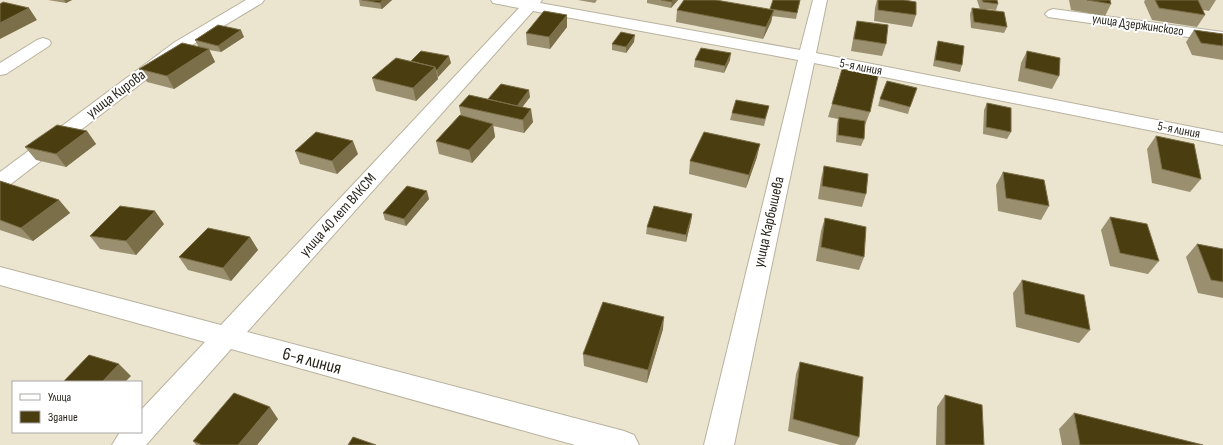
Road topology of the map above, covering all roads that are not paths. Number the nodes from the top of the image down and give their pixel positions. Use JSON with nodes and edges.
{"nodes":[{"id":1,"x":258,"y":0,"type":"edge"},
{"id":2,"x":498,"y":0,"type":"edge"},
{"id":3,"x":820,"y":0,"type":"edge"},
{"id":4,"x":532,"y":3,"type":"edge"},
{"id":5,"x":1053,"y":14,"type":"dead end"},
{"id":6,"x":1223,"y":37,"type":"edge"},
{"id":7,"x":43,"y":43,"type":"dead end"},
{"id":8,"x":806,"y":56,"type":"junction"},
{"id":9,"x":0,"y":70,"type":"edge"},
{"id":10,"x":1223,"y":139,"type":"edge"},
{"id":11,"x":0,"y":182,"type":"edge"},
{"id":12,"x":0,"y":276,"type":"edge"},
{"id":13,"x":226,"y":338,"type":"junction"},
{"id":14,"x":142,"y":429,"type":"edge"},
{"id":15,"x":138,"y":433,"type":"edge"},
{"id":16,"x":127,"y":445,"type":"edge"},
{"id":17,"x":624,"y":445,"type":"edge"},
{"id":18,"x":719,"y":445,"type":"edge"}],
"edges":[{"from":1,"to":11,"type":"street","name":"улица Кирова"},
{"from":2,"to":4,"type":"street","name":"5-я линия"},
{"from":3,"to":8,"type":"street","name":"улица Карбышева"},
{"from":4,"to":8,"type":"street","name":"5-я линия"},
{"from":4,"to":13,"type":"street","name":"улица 40 лет ВЛКСМ"},
{"from":5,"to":6,"type":"street","name":"улица Дзержинского"},
{"from":7,"to":9,"type":"street"},
{"from":8,"to":10,"type":"street","name":"5-я линия"},
{"from":8,"to":18,"type":"street","name":"улица Карбышева"},
{"from":12,"to":13,"type":"street","name":"6-я линия"},
{"from":13,"to":14,"type":"street","name":"улица 40 лет ВЛКСМ"},
{"from":13,"to":17,"type":"street","name":"6-я линия"},
{"from":15,"to":16,"type":"street","name":"улица 40 лет ВЛКСМ"}]}
